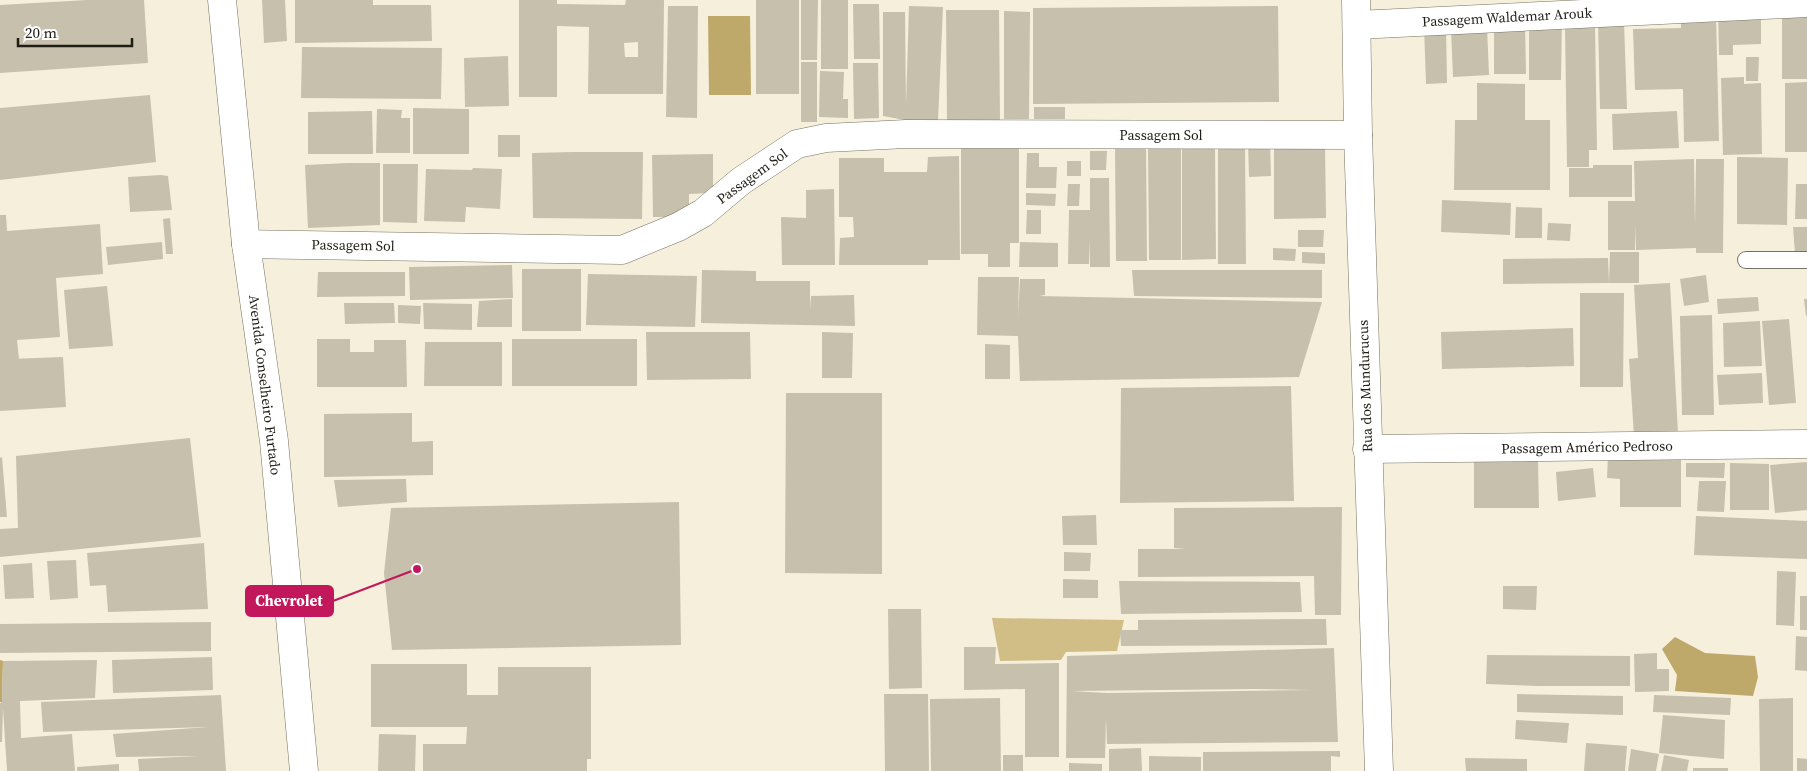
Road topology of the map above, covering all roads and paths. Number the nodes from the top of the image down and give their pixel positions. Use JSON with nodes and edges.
{"nodes":[{"id":1,"x":222,"y":0,"type":"edge"},
{"id":2,"x":1807,"y":3,"type":"edge"},
{"id":3,"x":1357,"y":12,"type":"edge"},
{"id":4,"x":1358,"y":135,"type":"junction"},
{"id":5,"x":246,"y":244,"type":"junction"},
{"id":6,"x":1746,"y":260,"type":"dead end"},
{"id":7,"x":1807,"y":260,"type":"edge"},
{"id":8,"x":1807,"y":444,"type":"edge"},
{"id":9,"x":1367,"y":449,"type":"junction"},
{"id":10,"x":304,"y":771,"type":"edge"},
{"id":11,"x":1379,"y":771,"type":"edge"}],
"edges":[{"from":1,"to":5,"type":"street","name":"Avenida Conselheiro Furtado"},
{"from":2,"to":3,"type":"street","name":"Passagem Waldemar Arouk"},
{"from":3,"to":4,"type":"street","name":"Rua dos Mundurucus"},
{"from":4,"to":5,"type":"street","name":"Passagem Sol"},
{"from":4,"to":9,"type":"street","name":"Rua dos Mundurucus"},
{"from":5,"to":10,"type":"street","name":"Avenida Conselheiro Furtado"},
{"from":6,"to":7,"type":"lane"},
{"from":8,"to":9,"type":"street","name":"Passagem Américo Pedroso"},
{"from":9,"to":11,"type":"street","name":"Rua dos Mundurucus"}]}
